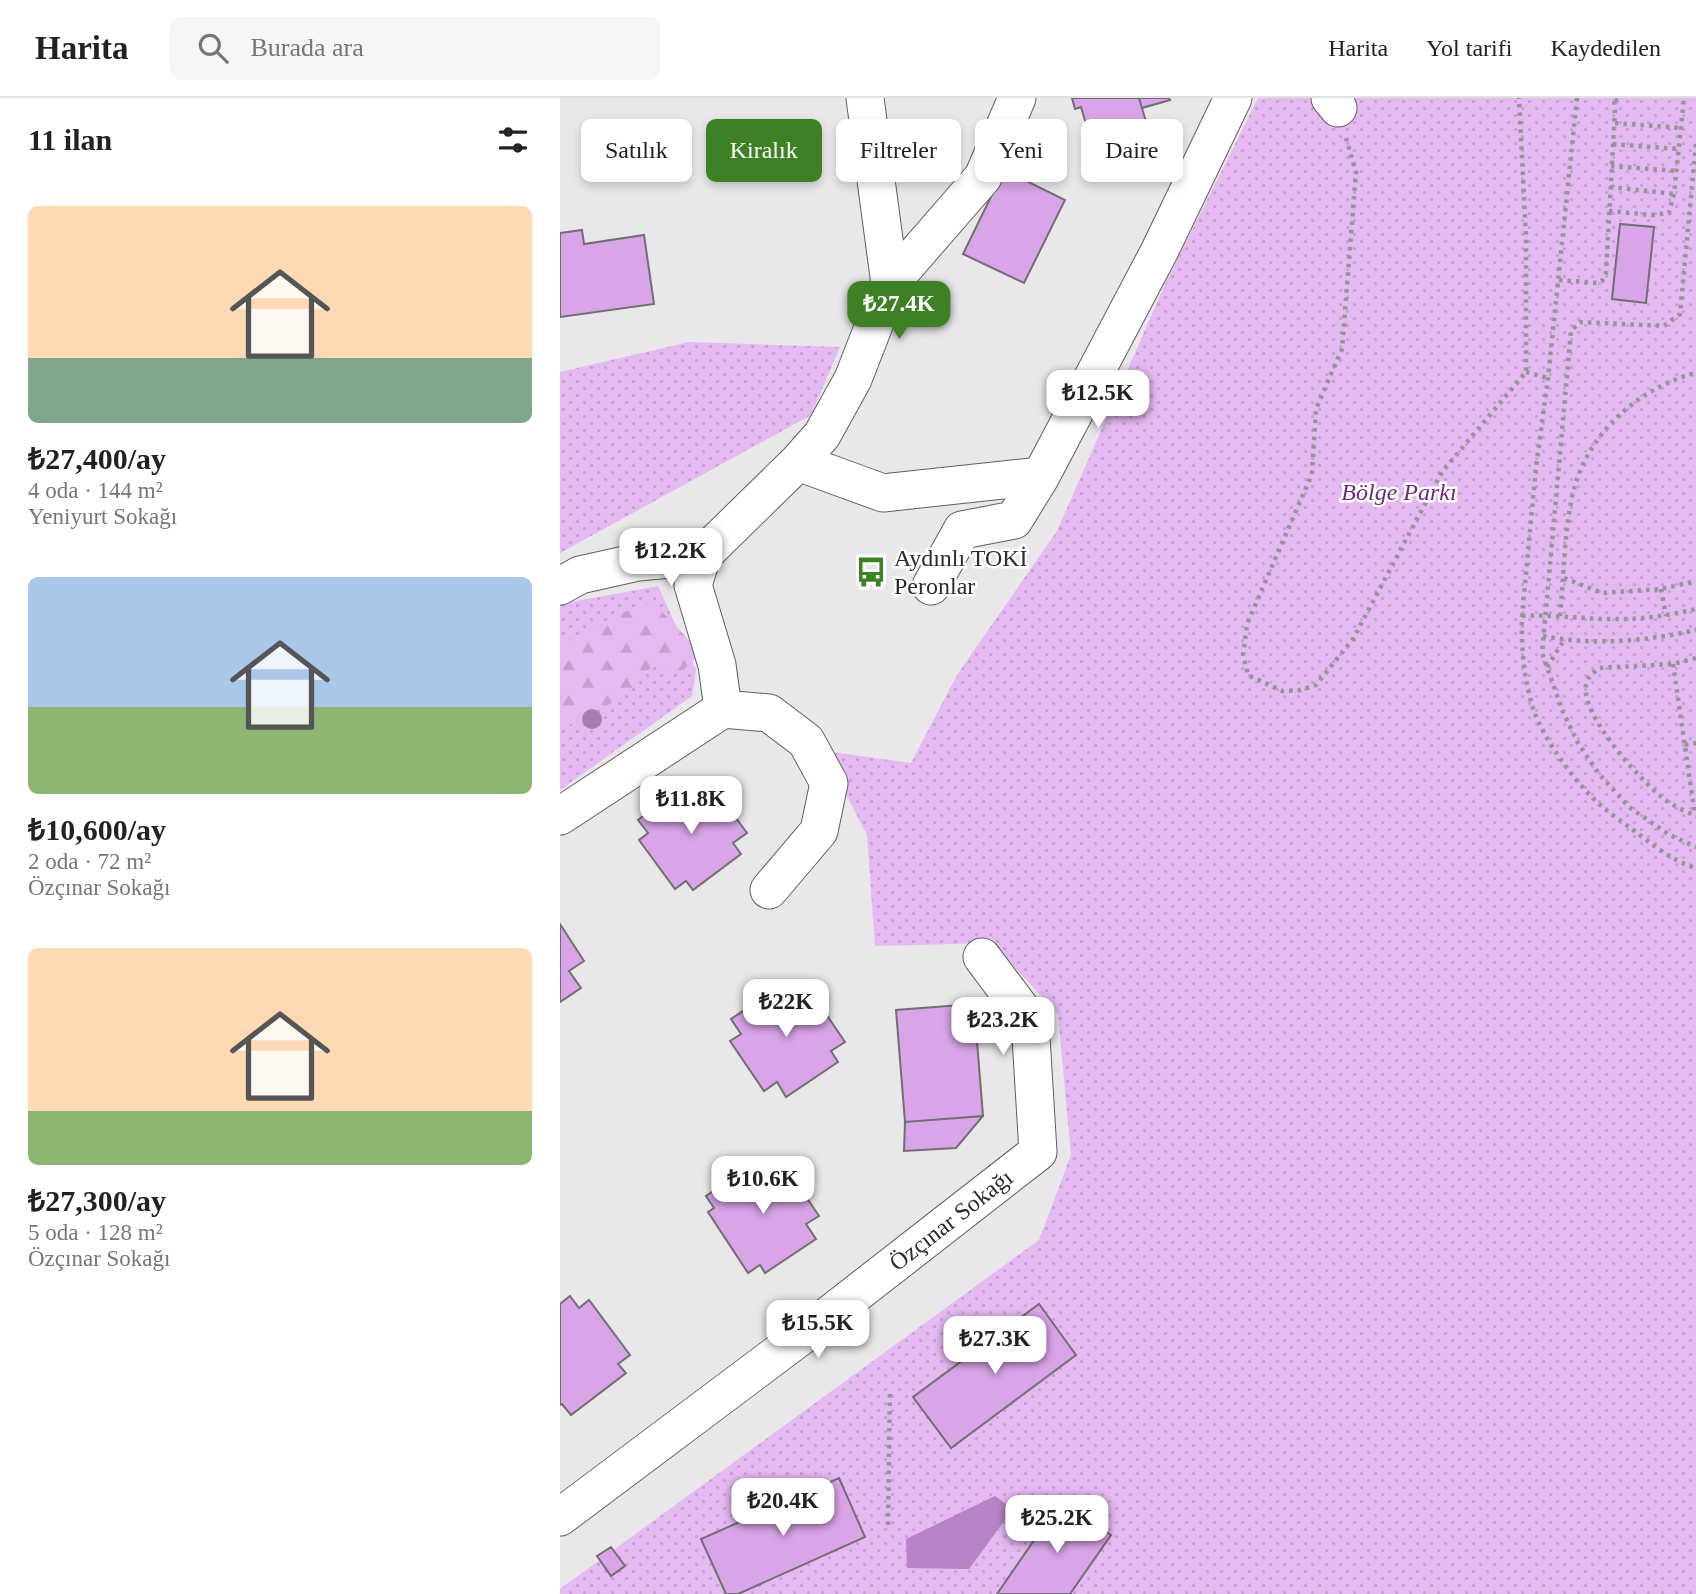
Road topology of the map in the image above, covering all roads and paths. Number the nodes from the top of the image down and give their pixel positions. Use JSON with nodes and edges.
{"nodes":[{"id":1,"x":865,"y":98,"type":"edge"},
{"id":2,"x":1017,"y":98,"type":"edge"},
{"id":3,"x":1233,"y":98,"type":"edge"},
{"id":4,"x":1519,"y":98,"type":"edge"},
{"id":5,"x":1577,"y":98,"type":"edge"},
{"id":6,"x":1623,"y":98,"type":"edge"},
{"id":7,"x":1684,"y":98,"type":"edge"},
{"id":8,"x":1614,"y":99,"type":"edge"},
{"id":9,"x":1334,"y":103,"type":"edge"},
{"id":10,"x":1615,"y":123,"type":"junction"},
{"id":11,"x":1681,"y":128,"type":"junction"},
{"id":12,"x":1613,"y":144,"type":"junction"},
{"id":13,"x":1696,"y":144,"type":"edge"},
{"id":14,"x":1679,"y":149,"type":"junction"},
{"id":15,"x":1611,"y":166,"type":"junction"},
{"id":16,"x":1676,"y":171,"type":"junction"},
{"id":17,"x":1610,"y":187,"type":"junction"},
{"id":18,"x":1674,"y":194,"type":"junction"},
{"id":19,"x":1609,"y":211,"type":"junction"},
{"id":20,"x":1559,"y":280,"type":"junction"},
{"id":21,"x":890,"y":284,"type":"junction"},
{"id":22,"x":1526,"y":372,"type":"junction"},
{"id":23,"x":1696,"y":373,"type":"edge"},
{"id":24,"x":1548,"y":378,"type":"junction"},
{"id":25,"x":798,"y":462,"type":"junction"},
{"id":26,"x":1041,"y":476,"type":"junction"},
{"id":27,"x":702,"y":556,"type":"junction"},
{"id":28,"x":1564,"y":578,"type":"junction"},
{"id":29,"x":1696,"y":581,"type":"edge"},
{"id":30,"x":560,"y":586,"type":"edge"},
{"id":31,"x":931,"y":586,"type":"dead end"},
{"id":32,"x":1661,"y":589,"type":"junction"},
{"id":33,"x":1696,"y":609,"type":"edge"},
{"id":34,"x":1545,"y":615,"type":"junction"},
{"id":35,"x":1522,"y":616,"type":"junction"},
{"id":36,"x":1560,"y":616,"type":"junction"},
{"id":37,"x":1666,"y":616,"type":"junction"},
{"id":38,"x":1696,"y":630,"type":"edge"},
{"id":39,"x":1543,"y":636,"type":"junction"},
{"id":40,"x":1564,"y":640,"type":"junction"},
{"id":41,"x":1696,"y":658,"type":"edge"},
{"id":42,"x":1673,"y":664,"type":"junction"},
{"id":43,"x":1547,"y":667,"type":"junction"},
{"id":44,"x":723,"y":709,"type":"junction"},
{"id":45,"x":1696,"y":743,"type":"edge"},
{"id":46,"x":1685,"y":745,"type":"junction"},
{"id":47,"x":560,"y":816,"type":"edge"},
{"id":48,"x":1695,"y":816,"type":"edge"},
{"id":49,"x":1696,"y":847,"type":"edge"},
{"id":50,"x":1696,"y":868,"type":"edge"},
{"id":51,"x":769,"y":890,"type":"dead end"},
{"id":52,"x":982,"y":957,"type":"dead end"},
{"id":53,"x":890,"y":1389,"type":"dead end"},
{"id":54,"x":560,"y":1517,"type":"edge"},
{"id":55,"x":888,"y":1525,"type":"dead end"}],
"edges":[{"from":1,"to":21,"type":"street"},
{"from":2,"to":21,"type":"street"},
{"from":3,"to":26,"type":"street"},
{"from":4,"to":22,"type":"path"},
{"from":5,"to":20,"type":"path"},
{"from":6,"to":8,"type":"path"},
{"from":7,"to":11,"type":"path"},
{"from":8,"to":10,"type":"path"},
{"from":9,"to":22,"type":"path"},
{"from":10,"to":11,"type":"path"},
{"from":10,"to":12,"type":"path"},
{"from":11,"to":14,"type":"path"},
{"from":12,"to":14,"type":"path"},
{"from":12,"to":15,"type":"path"},
{"from":13,"to":34,"type":"path"},
{"from":14,"to":16,"type":"path"},
{"from":15,"to":16,"type":"path"},
{"from":15,"to":17,"type":"path"},
{"from":16,"to":18,"type":"path"},
{"from":17,"to":18,"type":"path"},
{"from":17,"to":19,"type":"path"},
{"from":18,"to":19,"type":"path"},
{"from":19,"to":20,"type":"path"},
{"from":20,"to":24,"type":"path"},
{"from":21,"to":25,"type":"street"},
{"from":22,"to":24,"type":"path"},
{"from":23,"to":28,"type":"path"},
{"from":24,"to":35,"type":"path"},
{"from":25,"to":26,"type":"street"},
{"from":25,"to":27,"type":"street"},
{"from":26,"to":31,"type":"street"},
{"from":27,"to":30,"type":"street"},
{"from":27,"to":44,"type":"street"},
{"from":28,"to":32,"type":"path"},
{"from":28,"to":36,"type":"path"},
{"from":29,"to":32,"type":"path"},
{"from":32,"to":37,"type":"path"},
{"from":33,"to":37,"type":"path"},
{"from":34,"to":35,"type":"path"},
{"from":34,"to":36,"type":"path"},
{"from":34,"to":39,"type":"path"},
{"from":35,"to":50,"type":"path"},
{"from":36,"to":37,"type":"path"},
{"from":38,"to":40,"type":"path"},
{"from":39,"to":40,"type":"path"},
{"from":39,"to":43,"type":"path"},
{"from":40,"to":43,"type":"path"},
{"from":41,"to":42,"type":"path"},
{"from":42,"to":46,"type":"path"},
{"from":42,"to":48,"type":"path"},
{"from":43,"to":49,"type":"path"},
{"from":44,"to":47,"type":"street"},
{"from":44,"to":51,"type":"street"},
{"from":45,"to":46,"type":"path"},
{"from":46,"to":48,"type":"path"},
{"from":52,"to":54,"type":"street","name":"Özçınar Sokağı"},
{"from":53,"to":55,"type":"path"}]}
